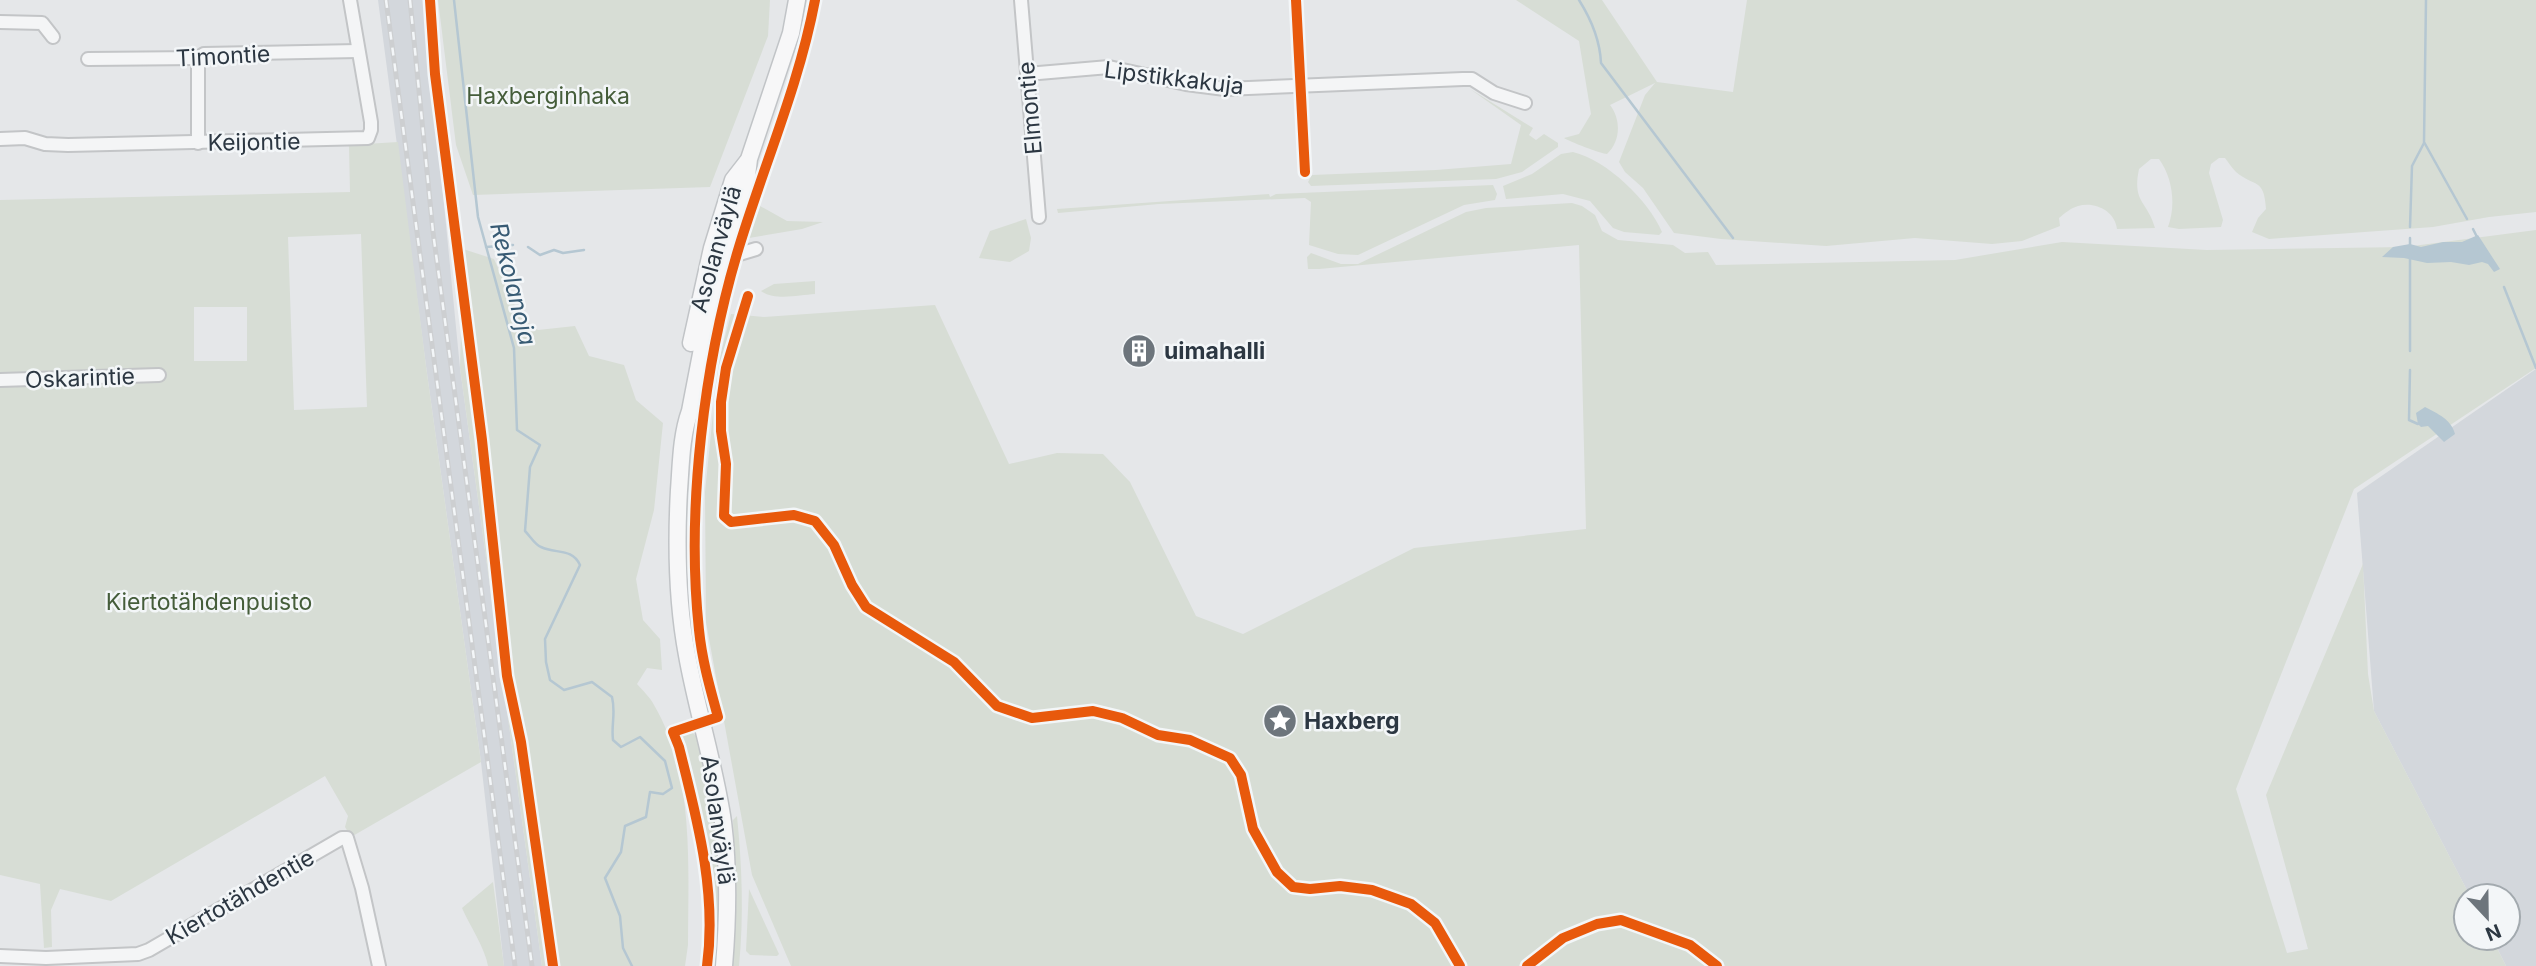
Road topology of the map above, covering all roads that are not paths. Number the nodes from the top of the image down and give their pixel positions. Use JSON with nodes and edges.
{"nodes":[{"id":1,"x":350,"y":0,"type":"edge"},
{"id":2,"x":797,"y":0,"type":"edge"},
{"id":3,"x":1021,"y":0,"type":"edge"},
{"id":4,"x":0,"y":22,"type":"edge"},
{"id":5,"x":53,"y":37,"type":"dead end"},
{"id":6,"x":358,"y":51,"type":"junction"},
{"id":7,"x":198,"y":58,"type":"junction"},
{"id":8,"x":88,"y":59,"type":"dead end"},
{"id":9,"x":1027,"y":74,"type":"junction"},
{"id":10,"x":1525,"y":103,"type":"dead end"},
{"id":11,"x":0,"y":139,"type":"edge"},
{"id":12,"x":198,"y":143,"type":"junction"},
{"id":13,"x":1039,"y":216,"type":"dead end"},
{"id":14,"x":159,"y":375,"type":"dead end"},
{"id":15,"x":0,"y":380,"type":"edge"},
{"id":16,"x":0,"y":956,"type":"edge"},
{"id":17,"x":46,"y":962,"type":"edge"},
{"id":18,"x":379,"y":966,"type":"edge"},
{"id":19,"x":724,"y":966,"type":"edge"}],
"edges":[{"from":1,"to":6,"type":"street","name":"Keijontie"},
{"from":2,"to":19,"type":"main road","name":"Asolanväylä"},
{"from":3,"to":9,"type":"street","name":"Elmontie"},
{"from":4,"to":5,"type":"street"},
{"from":6,"to":7,"type":"street","name":"Timontie"},
{"from":6,"to":12,"type":"street","name":"Keijontie"},
{"from":7,"to":8,"type":"street","name":"Timontie"},
{"from":7,"to":12,"type":"street"},
{"from":9,"to":10,"type":"street","name":"Lipstikkakuja"},
{"from":9,"to":13,"type":"street","name":"Elmontie"},
{"from":11,"to":12,"type":"street","name":"Keijontie"},
{"from":14,"to":15,"type":"street","name":"Oskarintie"},
{"from":16,"to":17,"type":"street","name":"Kiertotähdentie"},
{"from":17,"to":18,"type":"street","name":"Kiertotähdentie"}]}
